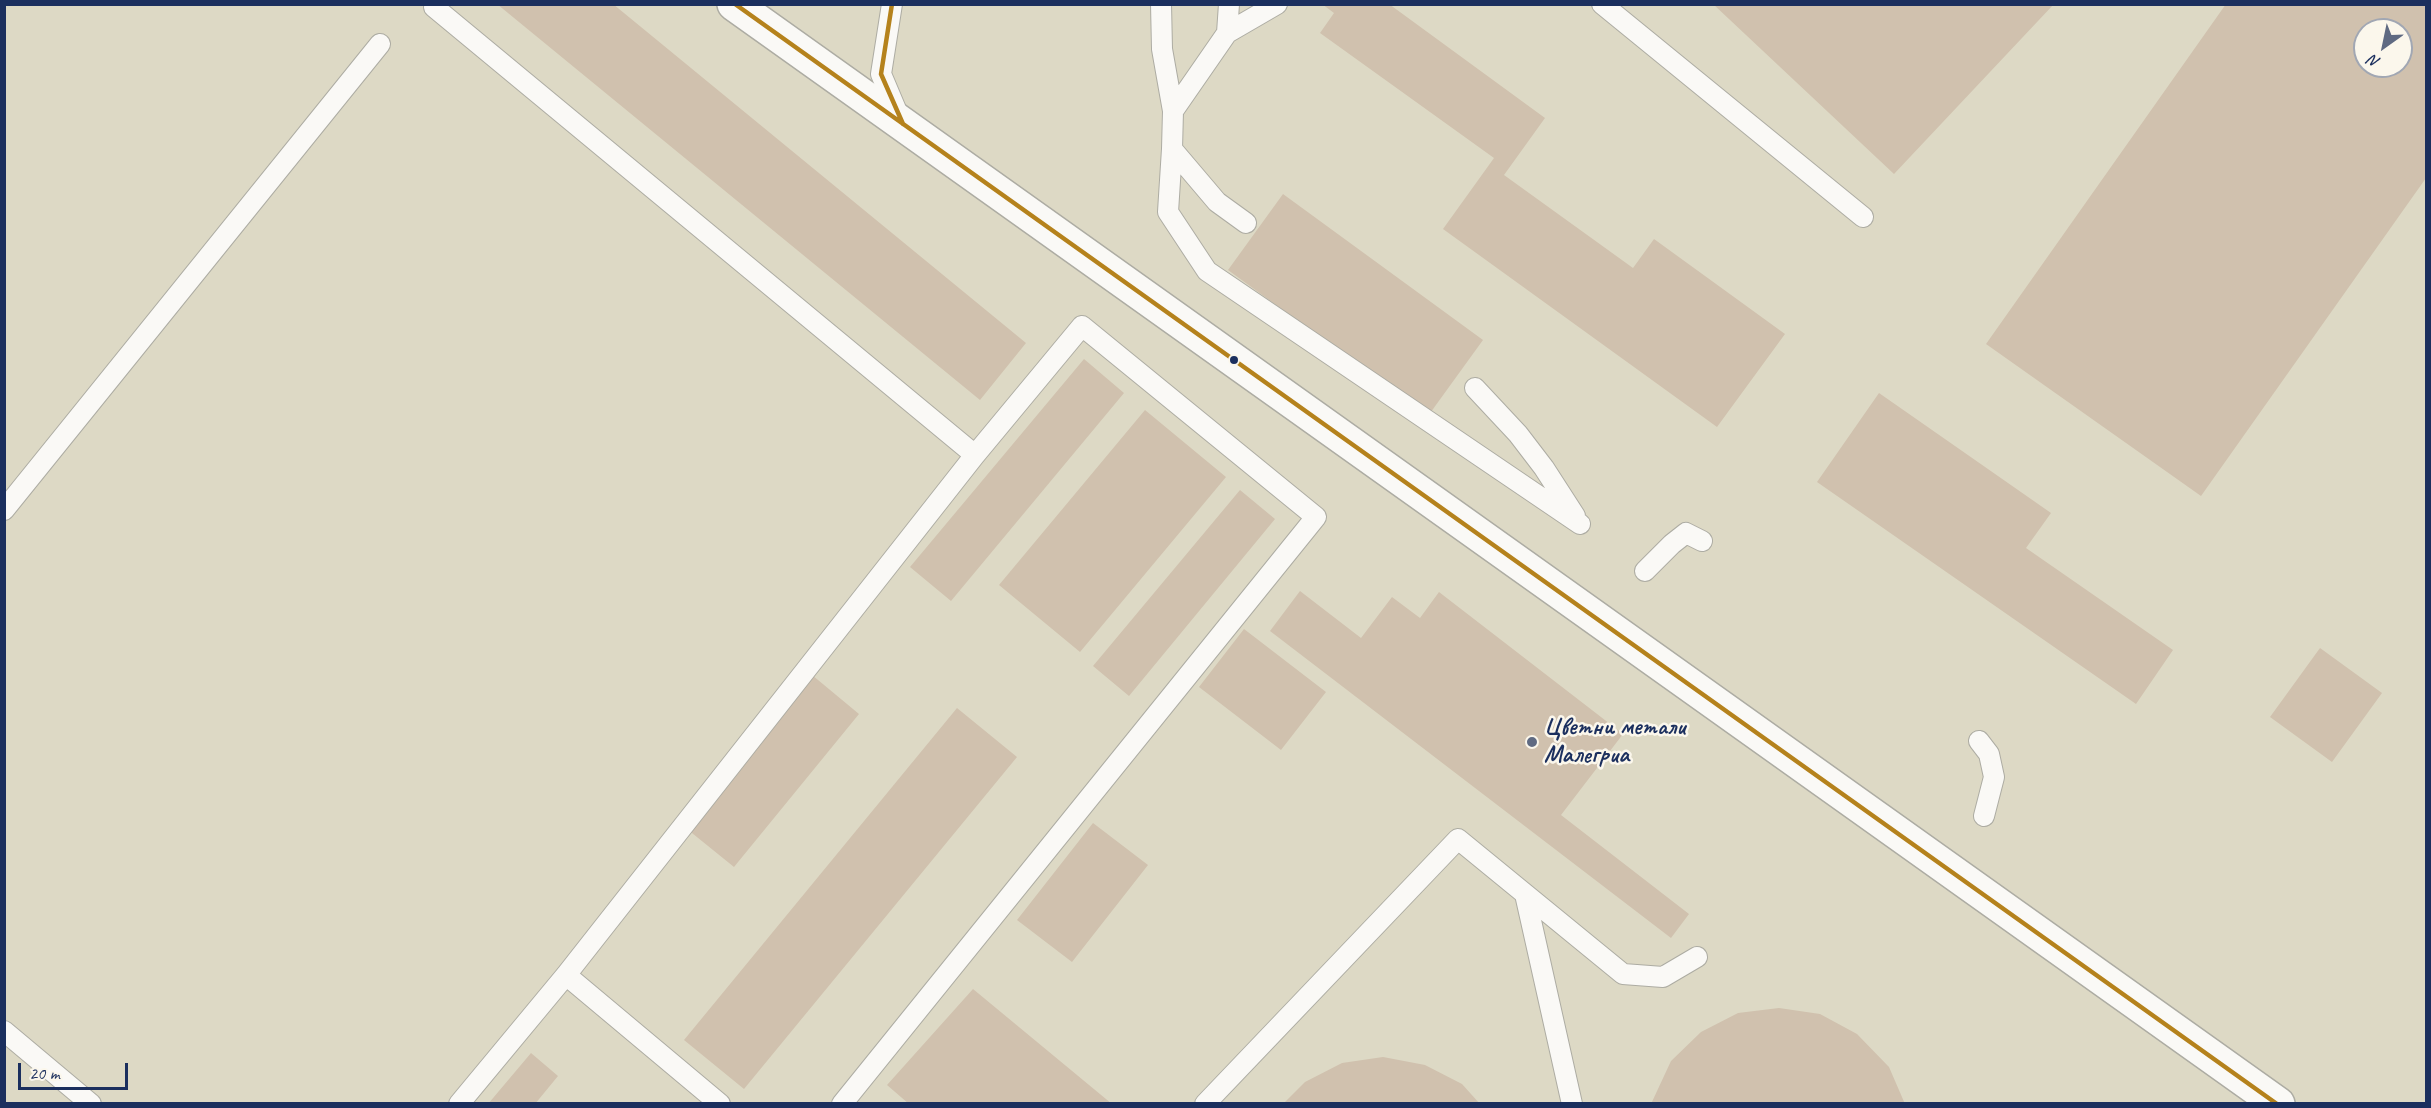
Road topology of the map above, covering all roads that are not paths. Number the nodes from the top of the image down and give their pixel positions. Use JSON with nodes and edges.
{"nodes":[{"id":1,"x":735,"y":4,"type":"edge"},
{"id":2,"x":892,"y":4,"type":"edge"},
{"id":3,"x":1161,"y":4,"type":"edge"},
{"id":4,"x":1229,"y":4,"type":"edge"},
{"id":5,"x":1277,"y":4,"type":"edge"},
{"id":6,"x":1602,"y":4,"type":"edge"},
{"id":7,"x":434,"y":7,"type":"dead end"},
{"id":8,"x":1227,"y":33,"type":"junction"},
{"id":9,"x":380,"y":44,"type":"dead end"},
{"id":10,"x":1173,"y":111,"type":"junction"},
{"id":11,"x":903,"y":124,"type":"junction"},
{"id":12,"x":1172,"y":149,"type":"junction"},
{"id":13,"x":1863,"y":217,"type":"dead end"},
{"id":14,"x":1246,"y":223,"type":"dead end"},
{"id":15,"x":1475,"y":388,"type":"dead end"},
{"id":16,"x":975,"y":455,"type":"junction"},
{"id":17,"x":4,"y":510,"type":"edge"},
{"id":18,"x":1702,"y":541,"type":"dead end"},
{"id":19,"x":1645,"y":571,"type":"dead end"},
{"id":20,"x":1979,"y":741,"type":"dead end"},
{"id":21,"x":1984,"y":816,"type":"dead end"},
{"id":22,"x":1525,"y":894,"type":"junction"},
{"id":23,"x":1697,"y":957,"type":"dead end"},
{"id":24,"x":566,"y":975,"type":"junction"},
{"id":25,"x":4,"y":1031,"type":"edge"},
{"id":26,"x":91,"y":1104,"type":"edge"},
{"id":27,"x":459,"y":1104,"type":"edge"},
{"id":28,"x":720,"y":1104,"type":"edge"},
{"id":29,"x":842,"y":1104,"type":"edge"},
{"id":30,"x":1205,"y":1104,"type":"edge"},
{"id":31,"x":1572,"y":1104,"type":"edge"},
{"id":32,"x":2278,"y":1104,"type":"edge"}],
"edges":[{"from":1,"to":11,"type":"street"},
{"from":2,"to":11,"type":"lane"},
{"from":3,"to":10,"type":"lane"},
{"from":4,"to":8,"type":"lane"},
{"from":5,"to":8,"type":"lane"},
{"from":6,"to":13,"type":"lane"},
{"from":7,"to":16,"type":"lane"},
{"from":8,"to":10,"type":"lane"},
{"from":9,"to":17,"type":"lane"},
{"from":10,"to":12,"type":"lane"},
{"from":11,"to":32,"type":"street"},
{"from":12,"to":14,"type":"lane"},
{"from":12,"to":15,"type":"lane"},
{"from":16,"to":24,"type":"lane"},
{"from":16,"to":29,"type":"lane"},
{"from":18,"to":19,"type":"lane"},
{"from":20,"to":21,"type":"lane"},
{"from":22,"to":23,"type":"lane"},
{"from":22,"to":30,"type":"lane"},
{"from":22,"to":31,"type":"lane"},
{"from":24,"to":27,"type":"lane"},
{"from":24,"to":28,"type":"lane"},
{"from":25,"to":26,"type":"lane"}]}
